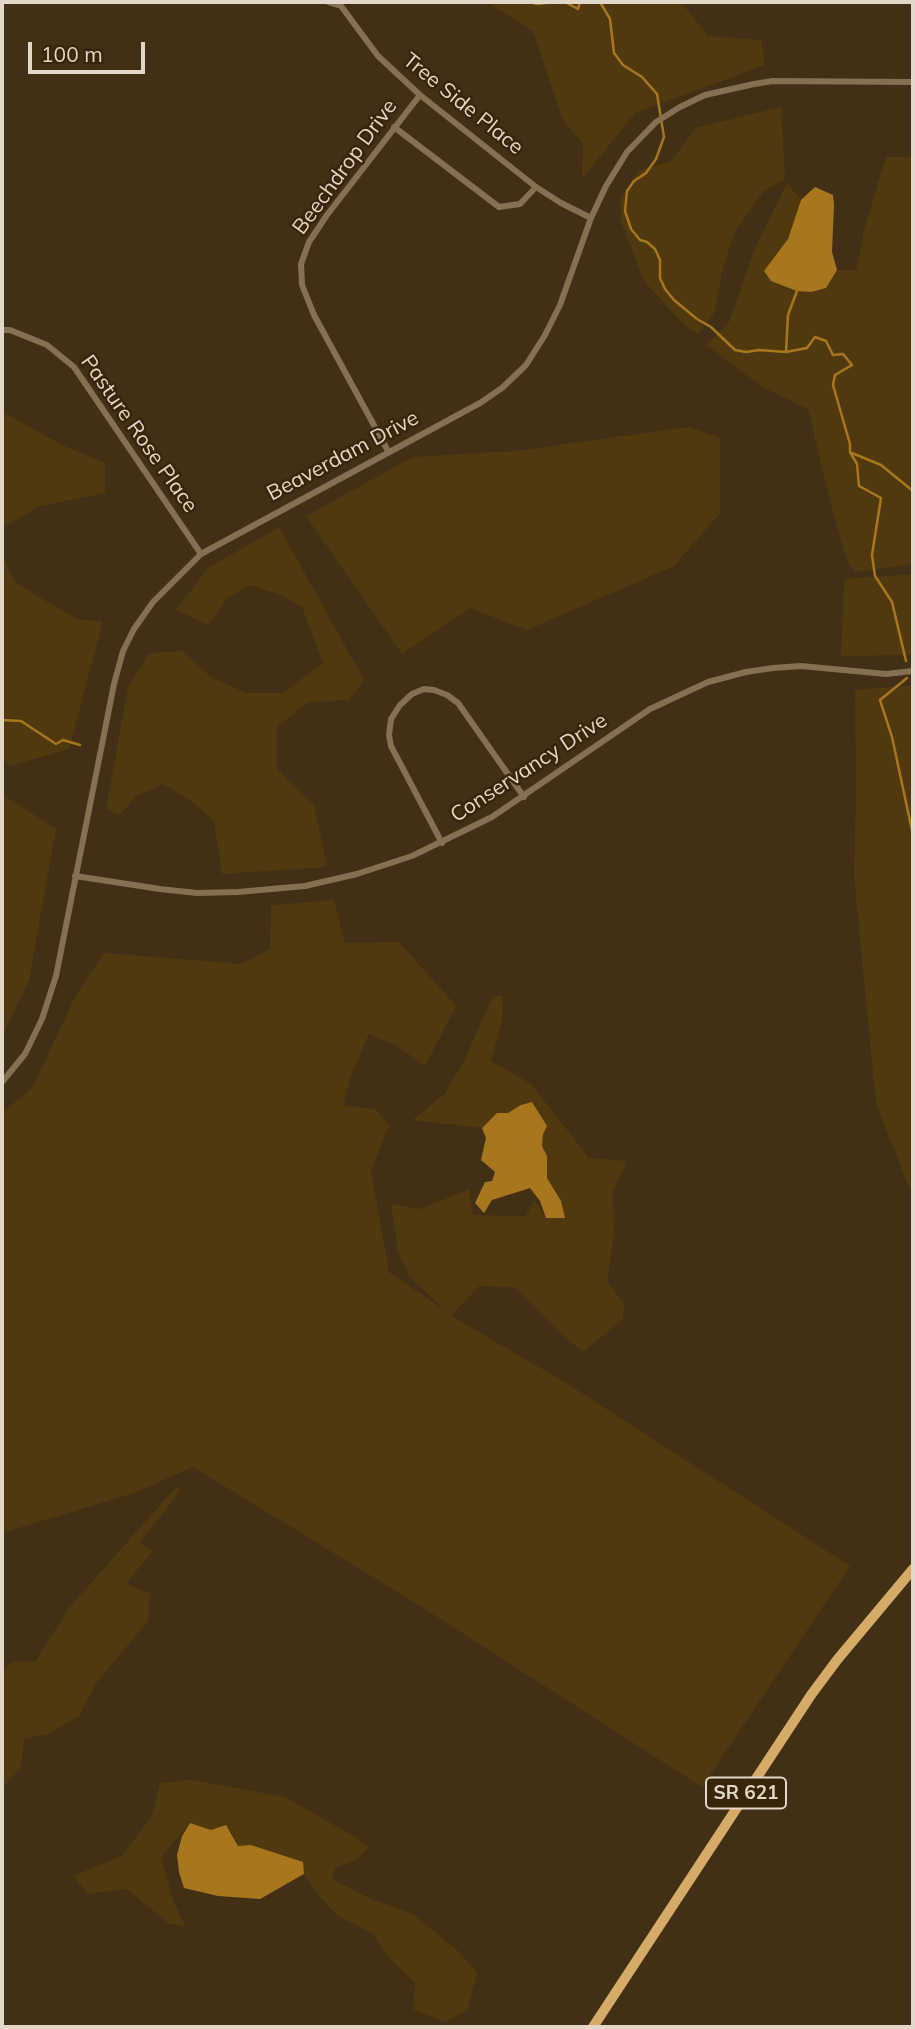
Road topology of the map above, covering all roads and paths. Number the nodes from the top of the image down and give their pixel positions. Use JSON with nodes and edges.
{"nodes":[{"id":1,"x":328,"y":2,"type":"edge"},
{"id":2,"x":913,"y":82,"type":"edge"},
{"id":3,"x":420,"y":94,"type":"junction"},
{"id":4,"x":394,"y":127,"type":"junction"},
{"id":5,"x":536,"y":187,"type":"junction"},
{"id":6,"x":591,"y":218,"type":"junction"},
{"id":7,"x":2,"y":330,"type":"edge"},
{"id":8,"x":388,"y":451,"type":"junction"},
{"id":9,"x":201,"y":554,"type":"junction"},
{"id":10,"x":913,"y":671,"type":"edge"},
{"id":11,"x":524,"y":797,"type":"junction"},
{"id":12,"x":442,"y":843,"type":"junction"},
{"id":13,"x":75,"y":876,"type":"junction"},
{"id":14,"x":2,"y":1082,"type":"edge"},
{"id":15,"x":913,"y":1569,"type":"edge"},
{"id":16,"x":593,"y":2027,"type":"edge"}],
"edges":[{"from":1,"to":3,"type":"street","name":"Tree Side Place"},
{"from":2,"to":6,"type":"street","name":"Beaverdam Drive"},
{"from":3,"to":4,"type":"street","name":"Beechdrop Drive"},
{"from":3,"to":5,"type":"street","name":"Tree Side Place"},
{"from":4,"to":5,"type":"street"},
{"from":4,"to":8,"type":"street","name":"Beechdrop Drive"},
{"from":5,"to":6,"type":"street","name":"Tree Side Place"},
{"from":6,"to":8,"type":"street","name":"Beaverdam Drive"},
{"from":7,"to":9,"type":"street","name":"Pasture Rose Place"},
{"from":8,"to":9,"type":"street","name":"Beaverdam Drive"},
{"from":9,"to":13,"type":"street","name":"Beaverdam Drive"},
{"from":10,"to":11,"type":"street","name":"Conservancy Drive"},
{"from":11,"to":12,"type":"street","name":"Conservancy Drive"},
{"from":11,"to":12,"type":"street"},
{"from":12,"to":13,"type":"street","name":"Conservancy Drive"},
{"from":13,"to":14,"type":"street","name":"Beaverdam Drive"},
{"from":15,"to":16,"type":"main road","number":"SR 621"}]}
